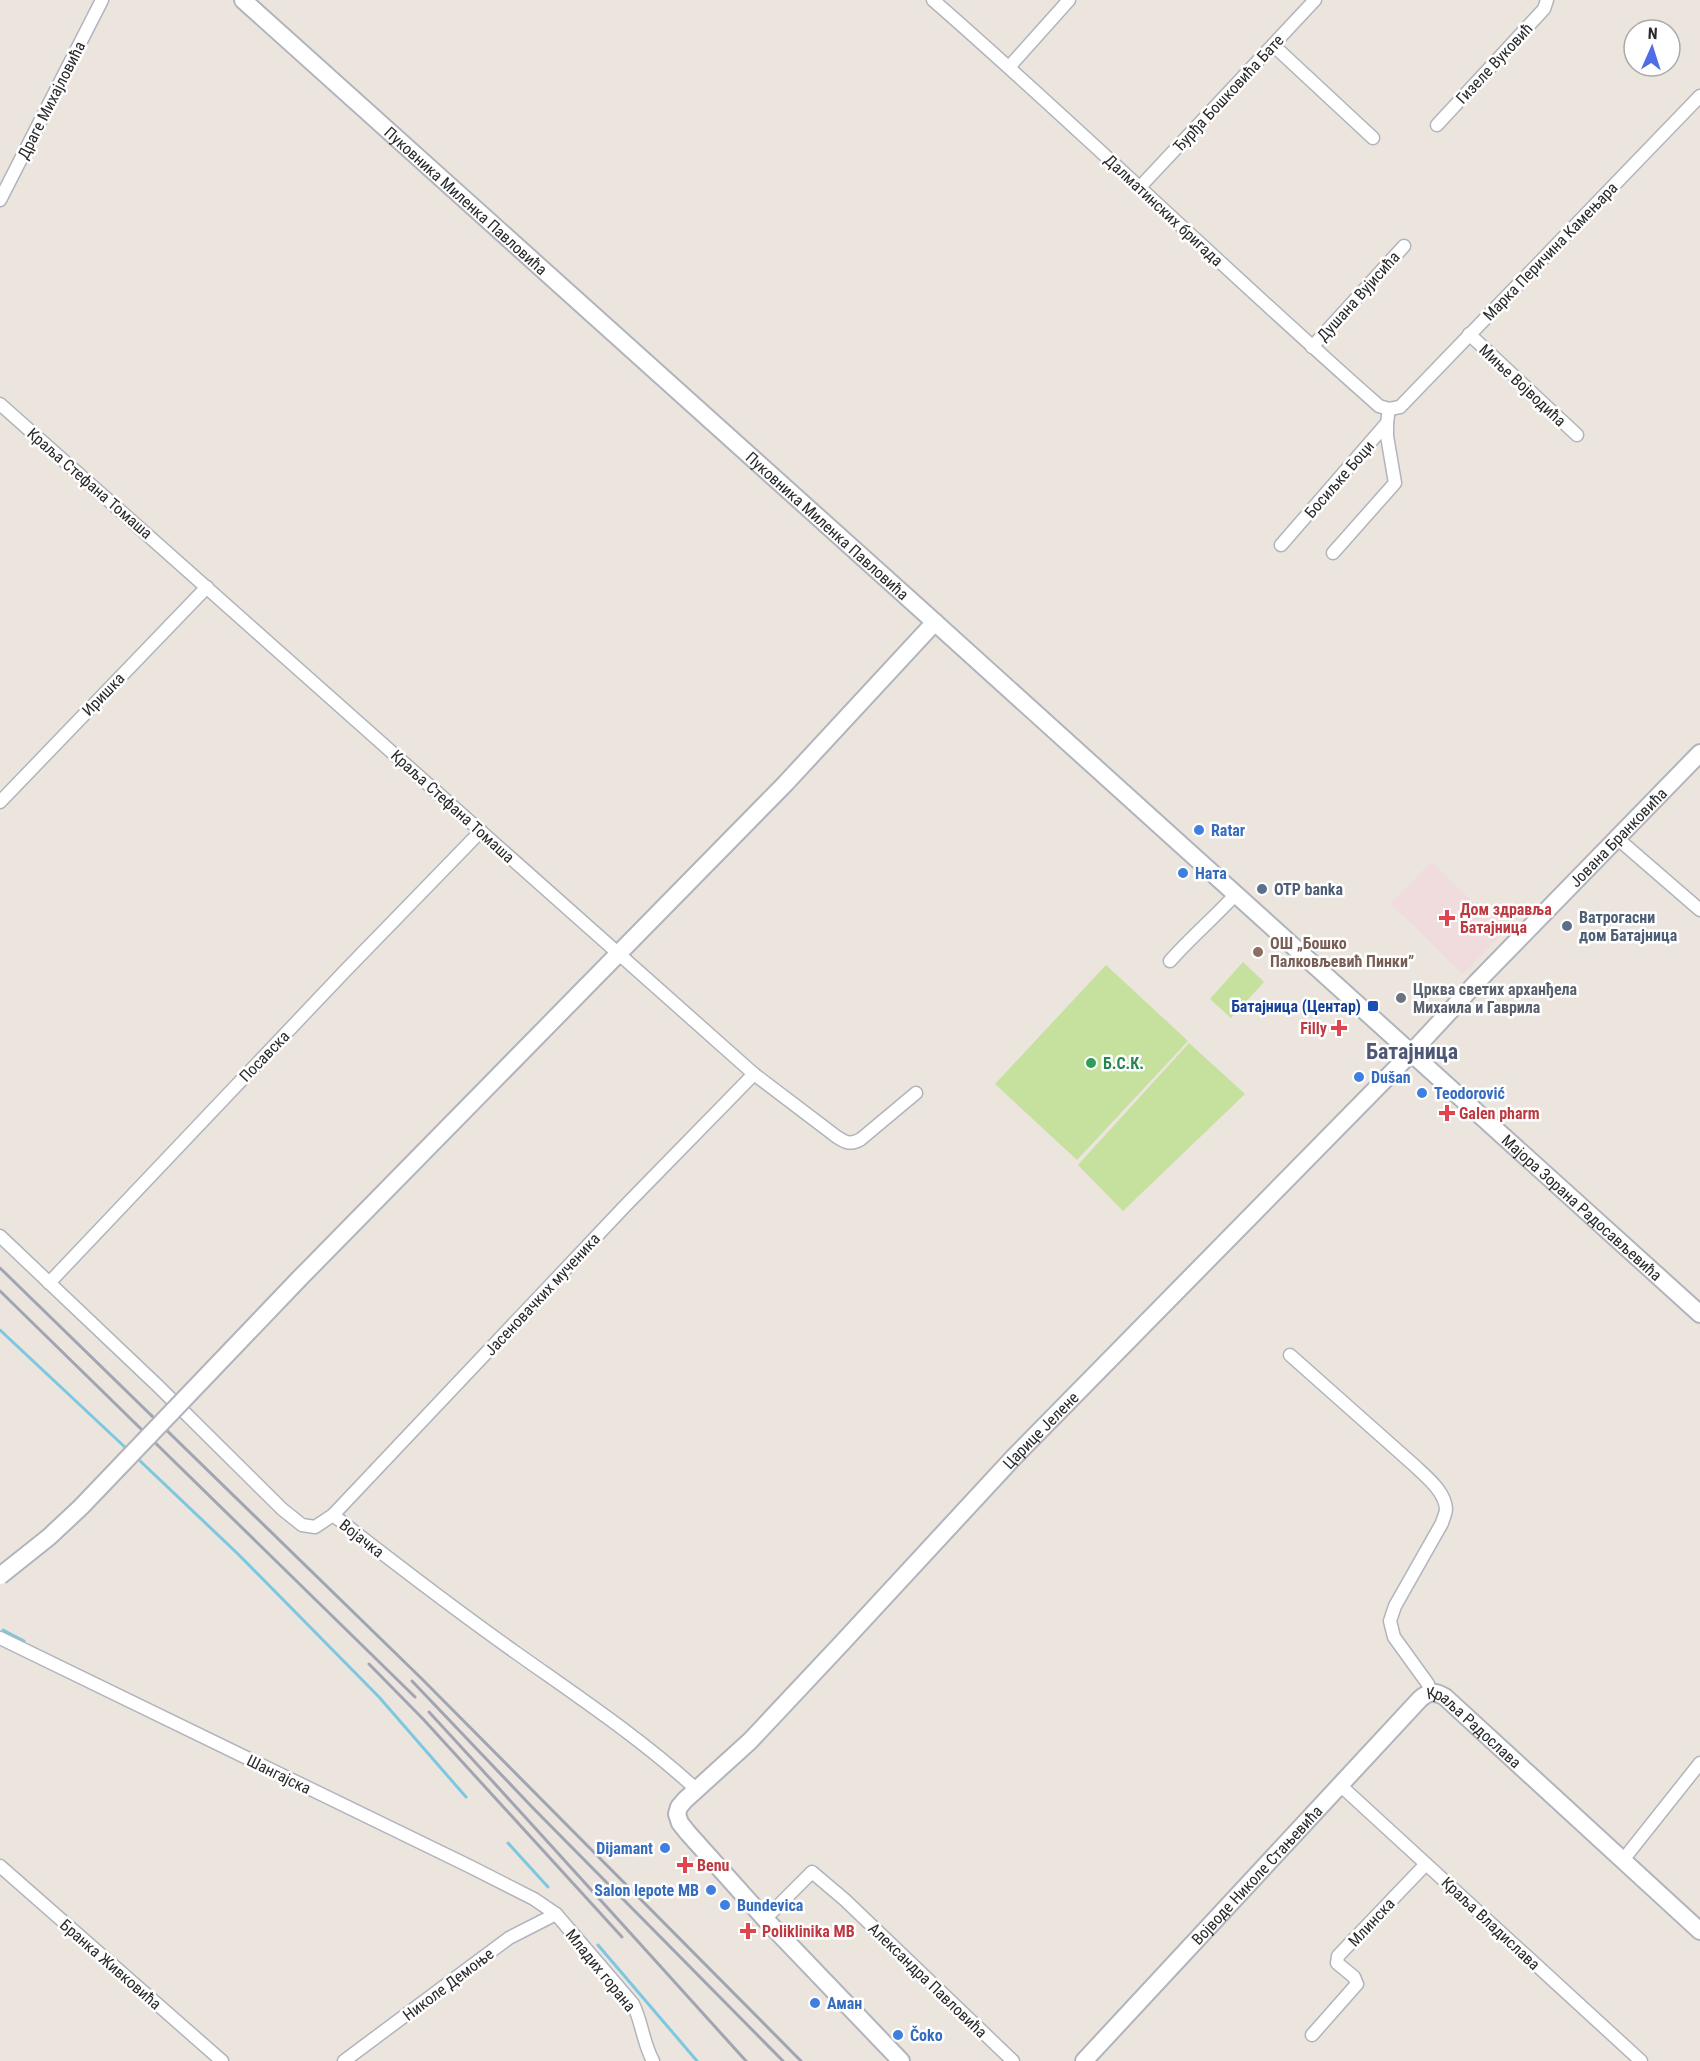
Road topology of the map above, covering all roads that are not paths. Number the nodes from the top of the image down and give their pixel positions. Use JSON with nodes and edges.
{"nodes":[{"id":1,"x":102,"y":0,"type":"edge"},
{"id":2,"x":243,"y":0,"type":"edge"},
{"id":3,"x":933,"y":0,"type":"edge"},
{"id":4,"x":1069,"y":0,"type":"edge"},
{"id":5,"x":1315,"y":0,"type":"edge"},
{"id":6,"x":1547,"y":0,"type":"edge"},
{"id":7,"x":1273,"y":45,"type":"junction"},
{"id":8,"x":1009,"y":67,"type":"junction"},
{"id":9,"x":1700,"y":96,"type":"edge"},
{"id":10,"x":1437,"y":125,"type":"dead end"},
{"id":11,"x":1373,"y":138,"type":"dead end"},
{"id":12,"x":1140,"y":187,"type":"junction"},
{"id":13,"x":0,"y":200,"type":"edge"},
{"id":14,"x":1404,"y":246,"type":"dead end"},
{"id":15,"x":1469,"y":334,"type":"junction"},
{"id":16,"x":1312,"y":347,"type":"junction"},
{"id":17,"x":0,"y":404,"type":"edge"},
{"id":18,"x":1394,"y":408,"type":"junction"},
{"id":19,"x":1387,"y":423,"type":"junction"},
{"id":20,"x":1577,"y":435,"type":"dead end"},
{"id":21,"x":1281,"y":545,"type":"dead end"},
{"id":22,"x":1333,"y":553,"type":"dead end"},
{"id":23,"x":207,"y":587,"type":"junction"},
{"id":24,"x":935,"y":622,"type":"junction"},
{"id":25,"x":1700,"y":753,"type":"edge"},
{"id":26,"x":0,"y":802,"type":"edge"},
{"id":27,"x":481,"y":831,"type":"junction"},
{"id":28,"x":1618,"y":838,"type":"junction"},
{"id":29,"x":1236,"y":894,"type":"junction"},
{"id":30,"x":1700,"y":910,"type":"edge"},
{"id":31,"x":619,"y":955,"type":"junction"},
{"id":32,"x":1170,"y":960,"type":"dead end"},
{"id":33,"x":1412,"y":1052,"type":"junction"},
{"id":34,"x":754,"y":1074,"type":"junction"},
{"id":35,"x":916,"y":1093,"type":"dead end"},
{"id":36,"x":0,"y":1236,"type":"edge"},
{"id":37,"x":49,"y":1283,"type":"junction"},
{"id":38,"x":1700,"y":1314,"type":"edge"},
{"id":39,"x":1290,"y":1355,"type":"dead end"},
{"id":40,"x":333,"y":1515,"type":"junction"},
{"id":41,"x":0,"y":1576,"type":"edge"},
{"id":42,"x":0,"y":1638,"type":"edge"},
{"id":43,"x":1431,"y":1692,"type":"junction"},
{"id":44,"x":1700,"y":1764,"type":"edge"},
{"id":45,"x":1340,"y":1785,"type":"junction"},
{"id":46,"x":696,"y":1789,"type":"junction"},
{"id":47,"x":1623,"y":1860,"type":"junction"},
{"id":48,"x":1426,"y":1863,"type":"junction"},
{"id":49,"x":0,"y":1866,"type":"edge"},
{"id":50,"x":556,"y":1914,"type":"junction"},
{"id":51,"x":765,"y":1919,"type":"junction"},
{"id":52,"x":1700,"y":1931,"type":"edge"},
{"id":53,"x":1312,"y":2035,"type":"dead end"},
{"id":54,"x":222,"y":2061,"type":"edge"},
{"id":55,"x":344,"y":2061,"type":"edge"},
{"id":56,"x":653,"y":2061,"type":"edge"},
{"id":57,"x":901,"y":2061,"type":"edge"},
{"id":58,"x":1013,"y":2061,"type":"edge"},
{"id":59,"x":1084,"y":2061,"type":"edge"},
{"id":60,"x":1641,"y":2061,"type":"edge"}],
"edges":[{"from":1,"to":13,"type":"street","name":"Драге Михајловића"},
{"from":2,"to":24,"type":"main road","name":"Пуковника Миленка Павловића"},
{"from":3,"to":8,"type":"street","name":"Далматинских бригада"},
{"from":4,"to":8,"type":"street"},
{"from":5,"to":7,"type":"street","name":"Ђурђа Бошковића Бате"},
{"from":6,"to":10,"type":"street","name":"Гизеле Вуковић"},
{"from":7,"to":11,"type":"street"},
{"from":7,"to":12,"type":"street","name":"Ђурђа Бошковића Бате"},
{"from":8,"to":12,"type":"street","name":"Далматинских бригада"},
{"from":9,"to":15,"type":"street","name":"Марка Перичина Камењара"},
{"from":12,"to":16,"type":"street","name":"Далматинских бригада"},
{"from":14,"to":16,"type":"street","name":"Душана Вујисића"},
{"from":15,"to":18,"type":"street","name":"Марка Перичина Камењара"},
{"from":15,"to":20,"type":"street","name":"Миње Војводића"},
{"from":16,"to":18,"type":"street","name":"Далматинских бригада"},
{"from":17,"to":23,"type":"street","name":"Краља Стефана Томаша"},
{"from":18,"to":19,"type":"street"},
{"from":19,"to":21,"type":"street","name":"Босиљке Боци"},
{"from":19,"to":22,"type":"street"},
{"from":23,"to":26,"type":"street","name":"Иришка"},
{"from":23,"to":27,"type":"street","name":"Краља Стефана Томаша"},
{"from":24,"to":29,"type":"main road","name":"Пуковника Миленка Павловића"},
{"from":24,"to":31,"type":"main road"},
{"from":25,"to":28,"type":"main road","name":"Јована Бранковића"},
{"from":27,"to":31,"type":"street","name":"Краља Стефана Томаша"},
{"from":27,"to":37,"type":"street","name":"Посавска"},
{"from":28,"to":30,"type":"street"},
{"from":28,"to":33,"type":"main road","name":"Јована Бранковића"},
{"from":29,"to":32,"type":"street"},
{"from":29,"to":33,"type":"main road","name":"Пуковника Миленка Павловића"},
{"from":31,"to":34,"type":"street","name":"Краља Стефана Томаша"},
{"from":31,"to":41,"type":"main road","bridge":true},
{"from":33,"to":38,"type":"main road","name":"Мајора Зорана Радосављевића"},
{"from":33,"to":46,"type":"main road","name":"Царице Јелене"},
{"from":34,"to":35,"type":"street","name":"Краља Стефана Томаша"},
{"from":34,"to":40,"type":"street","name":"Јасеновачких мученика"},
{"from":36,"to":37,"type":"street","name":"Војачка"},
{"from":37,"to":40,"type":"street","name":"Војачка"},
{"from":39,"to":43,"type":"street","name":"Краља Радослава"},
{"from":40,"to":46,"type":"street","name":"Војачка"},
{"from":42,"to":50,"type":"street","name":"Шангајска"},
{"from":43,"to":45,"type":"main road","name":"Војводе Николе Стањевића"},
{"from":43,"to":47,"type":"main road","name":"Краља Радослава"},
{"from":44,"to":47,"type":"street"},
{"from":45,"to":48,"type":"street","name":"Краља Владислава"},
{"from":45,"to":59,"type":"main road","name":"Војводе Николе Стањевића"},
{"from":46,"to":51,"type":"main road","name":"Царице Јелене"},
{"from":47,"to":52,"type":"main road","name":"Краља Радослава"},
{"from":48,"to":53,"type":"street","name":"Млинска"},
{"from":48,"to":60,"type":"street","name":"Краља Владислава"},
{"from":49,"to":54,"type":"street","name":"Бранка Живковића"},
{"from":50,"to":55,"type":"street","name":"Николе Демоње"},
{"from":50,"to":56,"type":"street","name":"Младих горана"},
{"from":51,"to":57,"type":"main road"},
{"from":51,"to":58,"type":"street","name":"Александра Павловића"}]}
